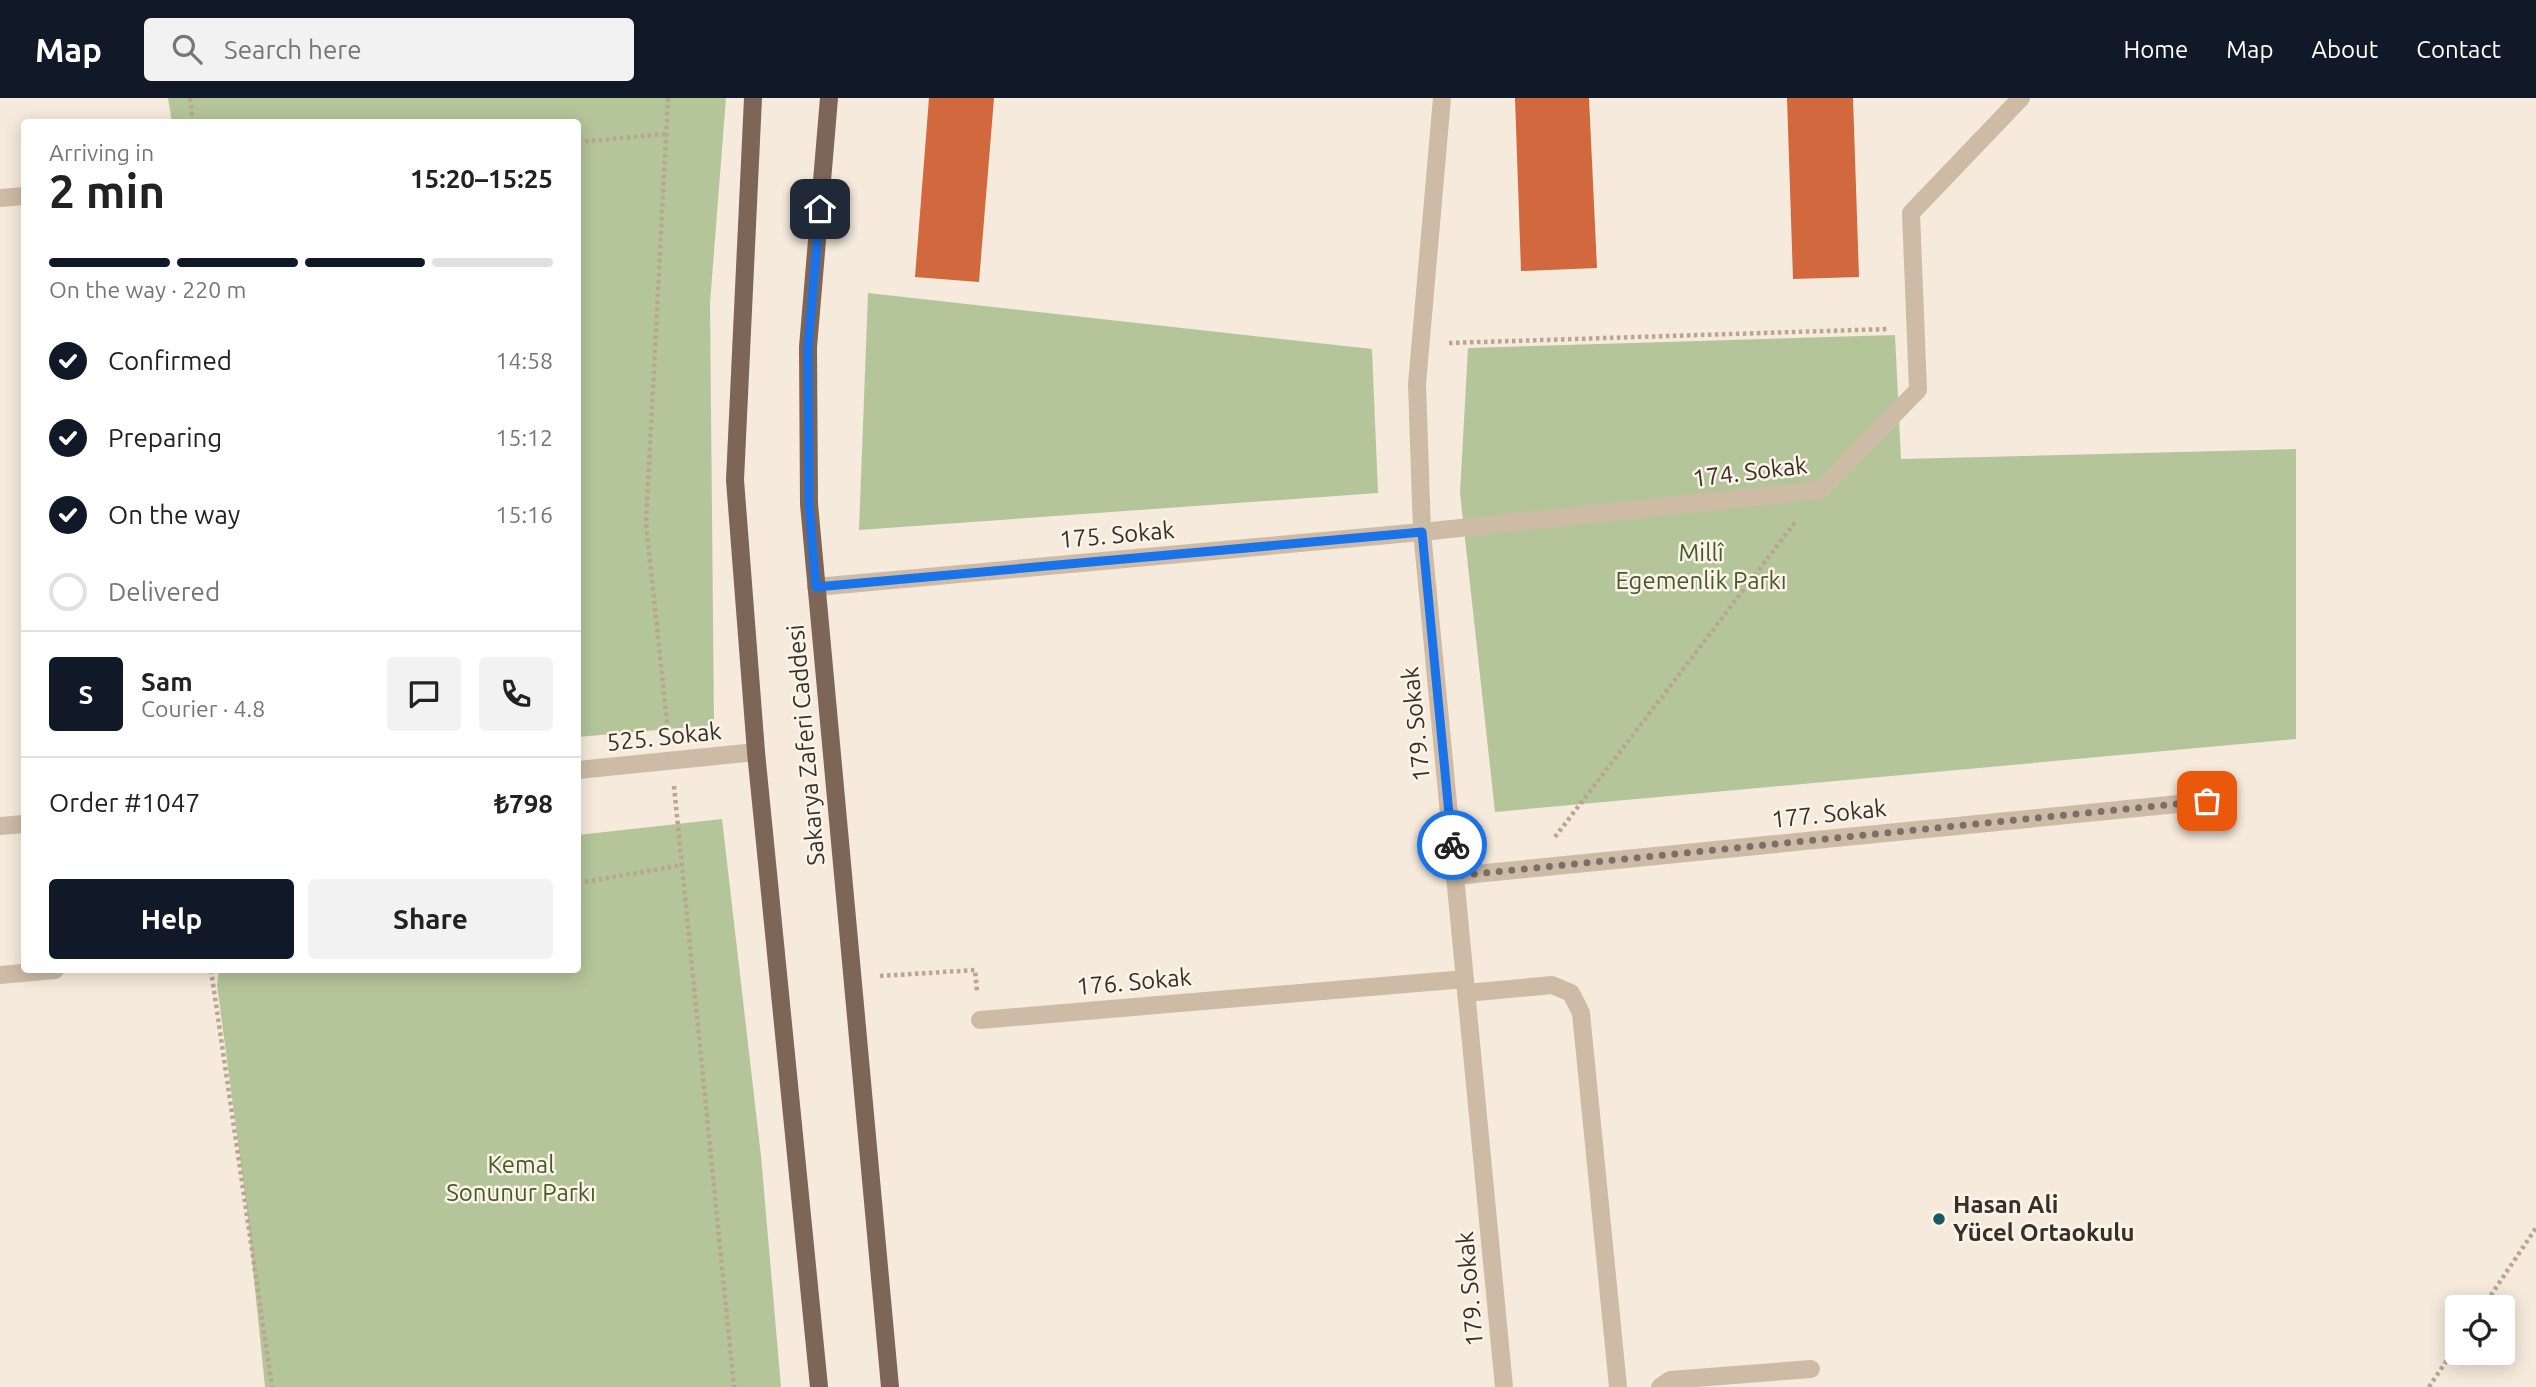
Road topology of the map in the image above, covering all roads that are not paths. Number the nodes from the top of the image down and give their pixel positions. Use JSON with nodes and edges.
{"nodes":[{"id":1,"x":753,"y":98,"type":"edge"},
{"id":2,"x":829,"y":98,"type":"edge"},
{"id":3,"x":1442,"y":98,"type":"edge"},
{"id":4,"x":2021,"y":98,"type":"edge"},
{"id":5,"x":21,"y":196,"type":"edge"},
{"id":6,"x":0,"y":198,"type":"edge"},
{"id":7,"x":1422,"y":532,"type":"junction"},
{"id":8,"x":816,"y":587,"type":"junction"},
{"id":9,"x":756,"y":752,"type":"junction"},
{"id":10,"x":581,"y":770,"type":"edge"},
{"id":11,"x":2207,"y":801,"type":"dead end"},
{"id":12,"x":21,"y":824,"type":"edge"},
{"id":13,"x":0,"y":827,"type":"edge"},
{"id":14,"x":1455,"y":876,"type":"junction"},
{"id":15,"x":22,"y":973,"type":"edge"},
{"id":16,"x":0,"y":975,"type":"edge"},
{"id":17,"x":1466,"y":986,"type":"junction"},
{"id":18,"x":980,"y":1020,"type":"road end"},
{"id":19,"x":1811,"y":1369,"type":"dead end"},
{"id":20,"x":819,"y":1387,"type":"edge"},
{"id":21,"x":890,"y":1387,"type":"edge"},
{"id":22,"x":1504,"y":1387,"type":"edge"},
{"id":23,"x":1618,"y":1387,"type":"edge"},
{"id":24,"x":1627,"y":1387,"type":"edge"},
{"id":25,"x":1660,"y":1387,"type":"edge"}],
"edges":[{"from":1,"to":9,"type":"main road","name":"Sakarya Zaferi Caddesi"},
{"from":2,"to":8,"type":"main road","name":"Sakarya Zaferi Caddesi"},
{"from":3,"to":7,"type":"street","name":"179. Sokak"},
{"from":4,"to":7,"type":"street","name":"174. Sokak"},
{"from":5,"to":6,"type":"street"},
{"from":7,"to":8,"type":"street","name":"175. Sokak"},
{"from":7,"to":14,"type":"street","name":"179. Sokak"},
{"from":8,"to":21,"type":"main road","name":"Sakarya Zaferi Caddesi"},
{"from":9,"to":10,"type":"street","name":"525. Sokak"},
{"from":9,"to":20,"type":"main road","name":"Sakarya Zaferi Caddesi"},
{"from":11,"to":14,"type":"street","name":"177. Sokak"},
{"from":12,"to":13,"type":"street"},
{"from":14,"to":17,"type":"street","name":"179. Sokak"},
{"from":15,"to":16,"type":"street"},
{"from":17,"to":18,"type":"street","name":"176. Sokak"},
{"from":17,"to":22,"type":"street","name":"179. Sokak"},
{"from":17,"to":23,"type":"street","name":"176. Sokak"},
{"from":19,"to":25,"type":"street"},
{"from":23,"to":24,"type":"street"}]}
